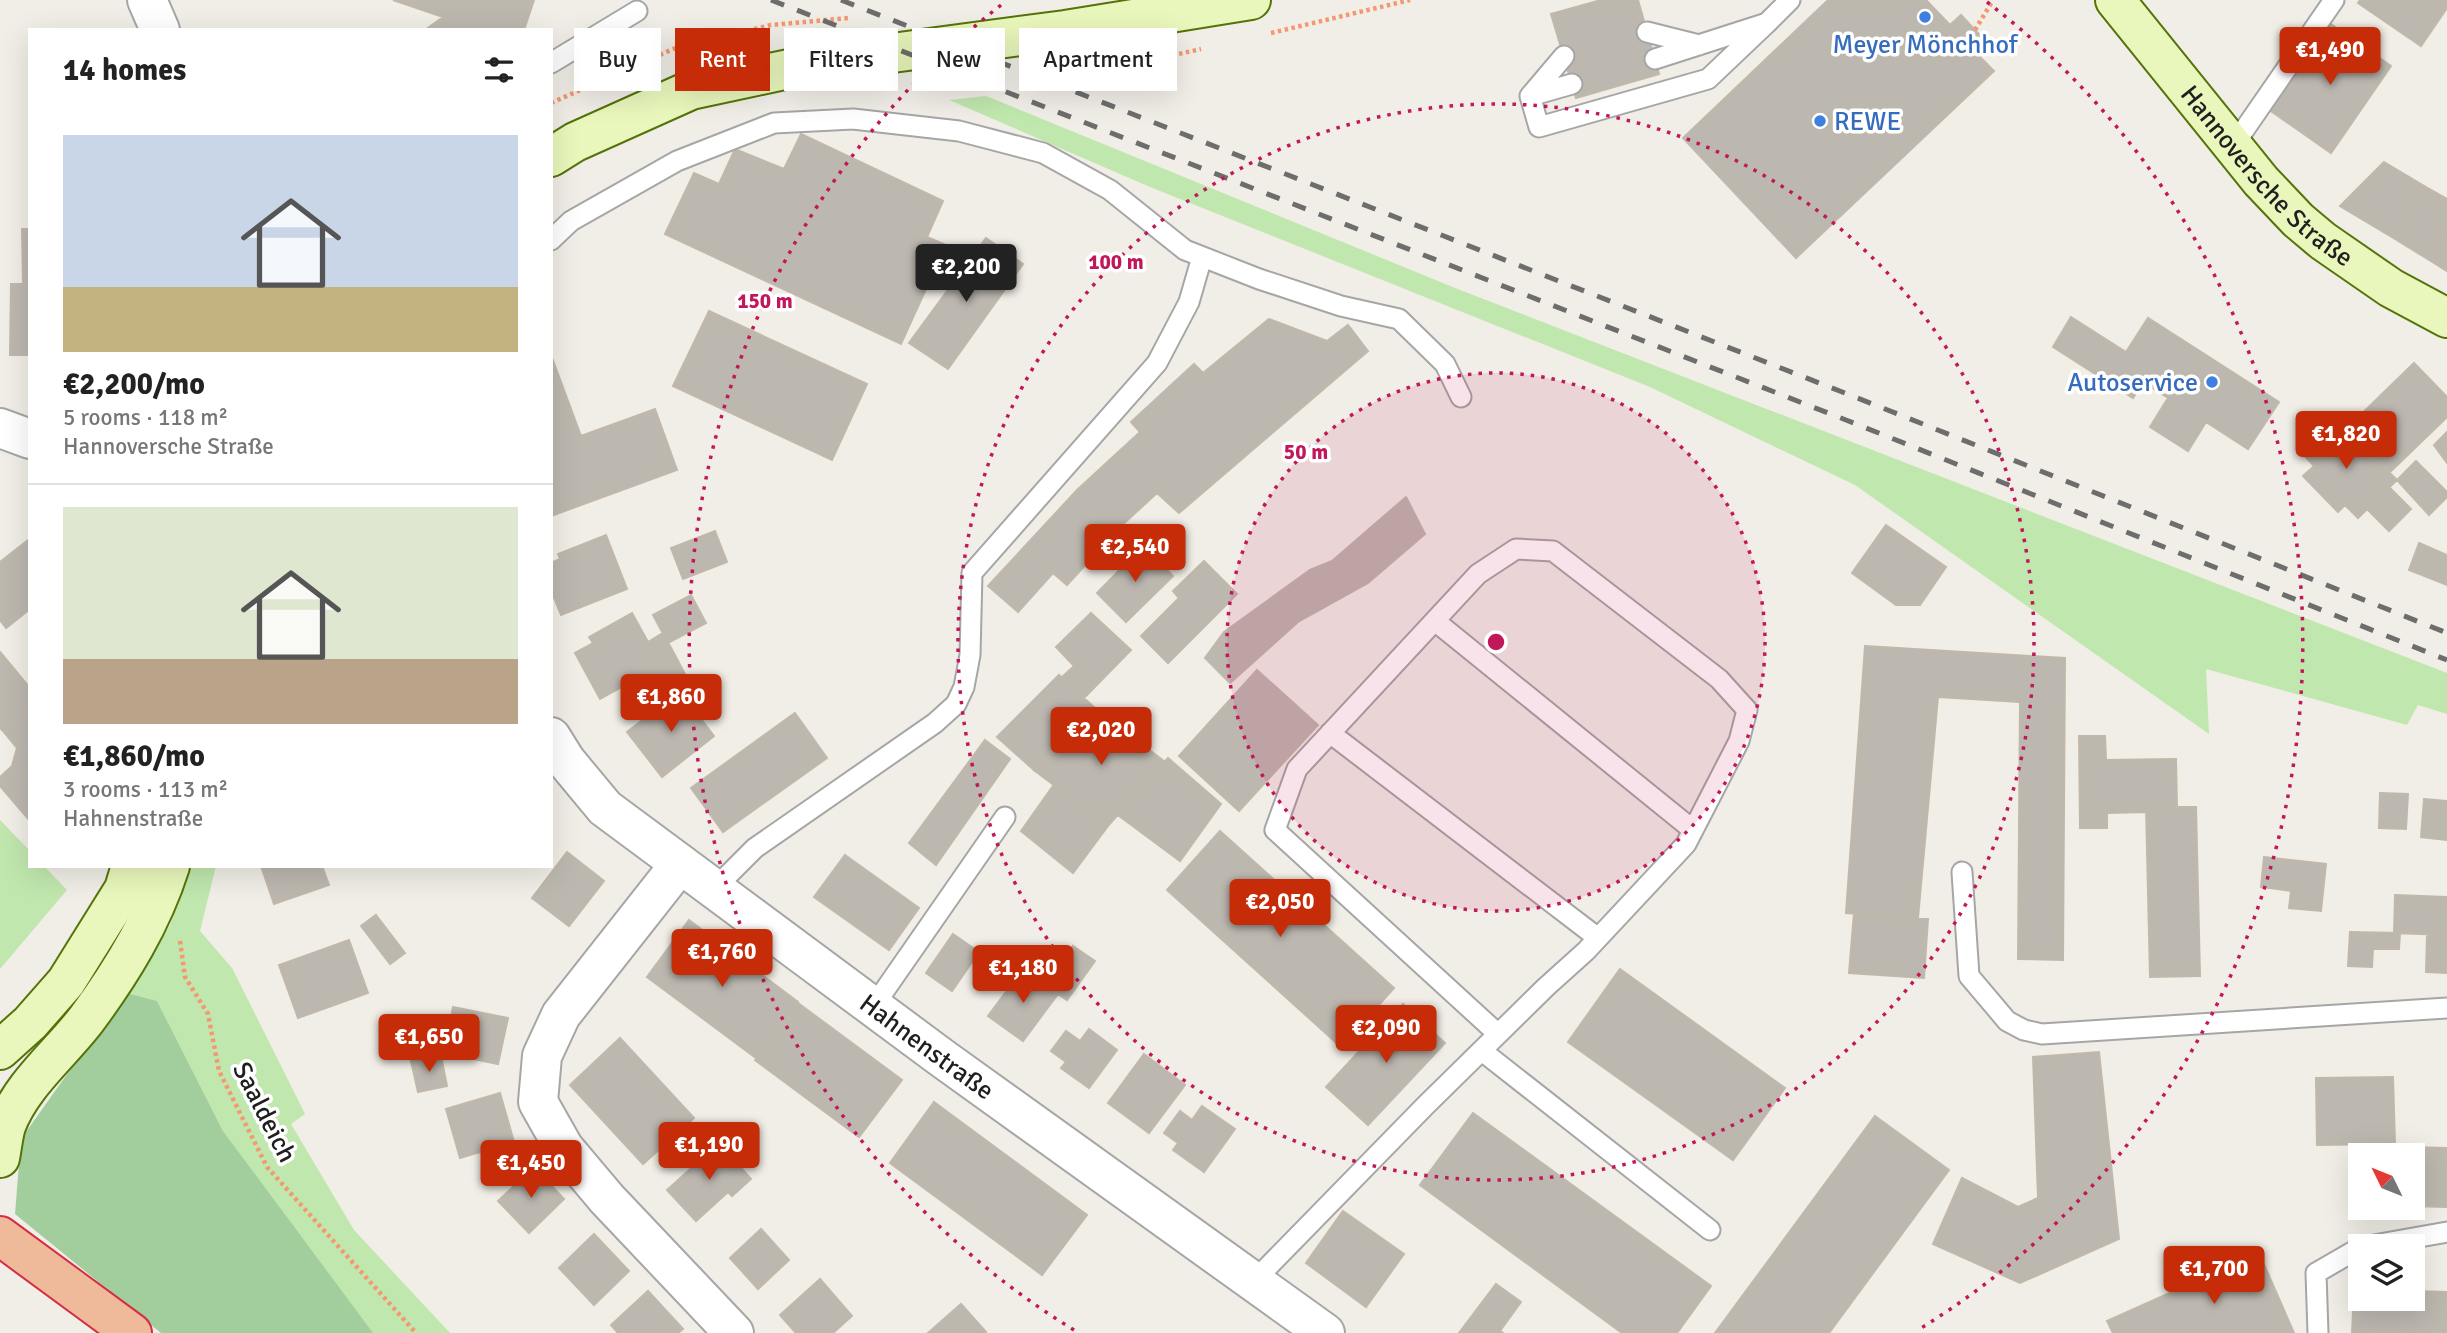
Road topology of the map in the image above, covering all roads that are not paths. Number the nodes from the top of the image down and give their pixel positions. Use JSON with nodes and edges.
{"nodes":[{"id":1,"x":147,"y":0,"type":"edge"},
{"id":2,"x":1790,"y":0,"type":"edge"},
{"id":3,"x":2115,"y":0,"type":"edge"},
{"id":4,"x":2334,"y":0,"type":"edge"},
{"id":5,"x":638,"y":11,"type":"dead end"},
{"id":6,"x":1257,"y":17,"type":"edge"},
{"id":7,"x":1767,"y":23,"type":"junction"},
{"id":8,"x":159,"y":28,"type":"edge"},
{"id":9,"x":1647,"y":32,"type":"dead end"},
{"id":10,"x":1700,"y":45,"type":"junction"},
{"id":11,"x":1564,"y":56,"type":"dead end"},
{"id":12,"x":1656,"y":59,"type":"dead end"},
{"id":13,"x":553,"y":62,"type":"edge"},
{"id":14,"x":1572,"y":84,"type":"dead end"},
{"id":15,"x":1530,"y":96,"type":"junction"},
{"id":16,"x":2233,"y":146,"type":"junction"},
{"id":17,"x":559,"y":155,"type":"edge"},
{"id":18,"x":553,"y":238,"type":"edge"},
{"id":19,"x":1202,"y":257,"type":"junction"},
{"id":20,"x":2447,"y":318,"type":"edge"},
{"id":21,"x":1461,"y":397,"type":"dead end"},
{"id":22,"x":0,"y":428,"type":"edge"},
{"id":23,"x":28,"y":438,"type":"edge"},
{"id":24,"x":1435,"y":621,"type":"junction"},
{"id":25,"x":1330,"y":733,"type":"junction"},
{"id":26,"x":553,"y":740,"type":"edge"},
{"id":27,"x":1005,"y":817,"type":"dead end"},
{"id":28,"x":1693,"y":830,"type":"junction"},
{"id":29,"x":680,"y":864,"type":"junction"},
{"id":30,"x":130,"y":868,"type":"edge"},
{"id":31,"x":169,"y":868,"type":"edge"},
{"id":32,"x":1962,"y":872,"type":"dead end"},
{"id":33,"x":714,"y":890,"type":"junction"},
{"id":34,"x":1598,"y":938,"type":"junction"},
{"id":35,"x":873,"y":1007,"type":"junction"},
{"id":36,"x":2447,"y":1008,"type":"edge"},
{"id":37,"x":1498,"y":1034,"type":"junction"},
{"id":38,"x":0,"y":1050,"type":"edge"},
{"id":39,"x":1482,"y":1051,"type":"junction"},
{"id":40,"x":0,"y":1158,"type":"edge"},
{"id":41,"x":1710,"y":1230,"type":"dead end"},
{"id":42,"x":2447,"y":1232,"type":"edge"},
{"id":43,"x":0,"y":1236,"type":"edge"},
{"id":44,"x":2425,"y":1236,"type":"edge"},
{"id":45,"x":2348,"y":1255,"type":"edge"},
{"id":46,"x":1253,"y":1282,"type":"junction"},
{"id":47,"x":132,"y":1333,"type":"edge"},
{"id":48,"x":734,"y":1333,"type":"edge"},
{"id":49,"x":1325,"y":1333,"type":"edge"},
{"id":50,"x":2318,"y":1333,"type":"edge"}],
"edges":[{"from":1,"to":8,"type":"street"},
{"from":2,"to":7,"type":"lane"},
{"from":3,"to":16,"type":"main road","name":"Hannoversche Straße"},
{"from":4,"to":16,"type":"lane"},
{"from":5,"to":13,"type":"lane"},
{"from":6,"to":17,"type":"main road"},
{"from":7,"to":10,"type":"lane"},
{"from":7,"to":15,"type":"lane"},
{"from":9,"to":10,"type":"lane"},
{"from":10,"to":12,"type":"lane"},
{"from":11,"to":15,"type":"lane"},
{"from":14,"to":15,"type":"lane"},
{"from":16,"to":20,"type":"main road","name":"Hannoversche Straße"},
{"from":18,"to":19,"type":"lane"},
{"from":19,"to":21,"type":"lane"},
{"from":19,"to":33,"type":"lane"},
{"from":22,"to":23,"type":"street"},
{"from":24,"to":25,"type":"lane"},
{"from":24,"to":28,"type":"lane"},
{"from":24,"to":28,"type":"lane"},
{"from":25,"to":34,"type":"lane"},
{"from":25,"to":37,"type":"lane"},
{"from":26,"to":29,"type":"street","name":"Hahnenstraße"},
{"from":27,"to":35,"type":"lane"},
{"from":28,"to":34,"type":"lane"},
{"from":29,"to":33,"type":"street","name":"Hahnenstraße"},
{"from":29,"to":48,"type":"street"},
{"from":30,"to":38,"type":"main road"},
{"from":31,"to":40,"type":"main road"},
{"from":32,"to":36,"type":"lane"},
{"from":33,"to":35,"type":"street","name":"Hahnenstraße"},
{"from":34,"to":37,"type":"lane"},
{"from":35,"to":46,"type":"street","name":"Hahnenstraße"},
{"from":37,"to":39,"type":"lane"},
{"from":39,"to":41,"type":"lane"},
{"from":39,"to":46,"type":"lane"},
{"from":42,"to":44,"type":"lane"},
{"from":43,"to":47,"type":"highway"},
{"from":45,"to":50,"type":"lane"},
{"from":46,"to":49,"type":"street","name":"Hahnenstraße"}]}
